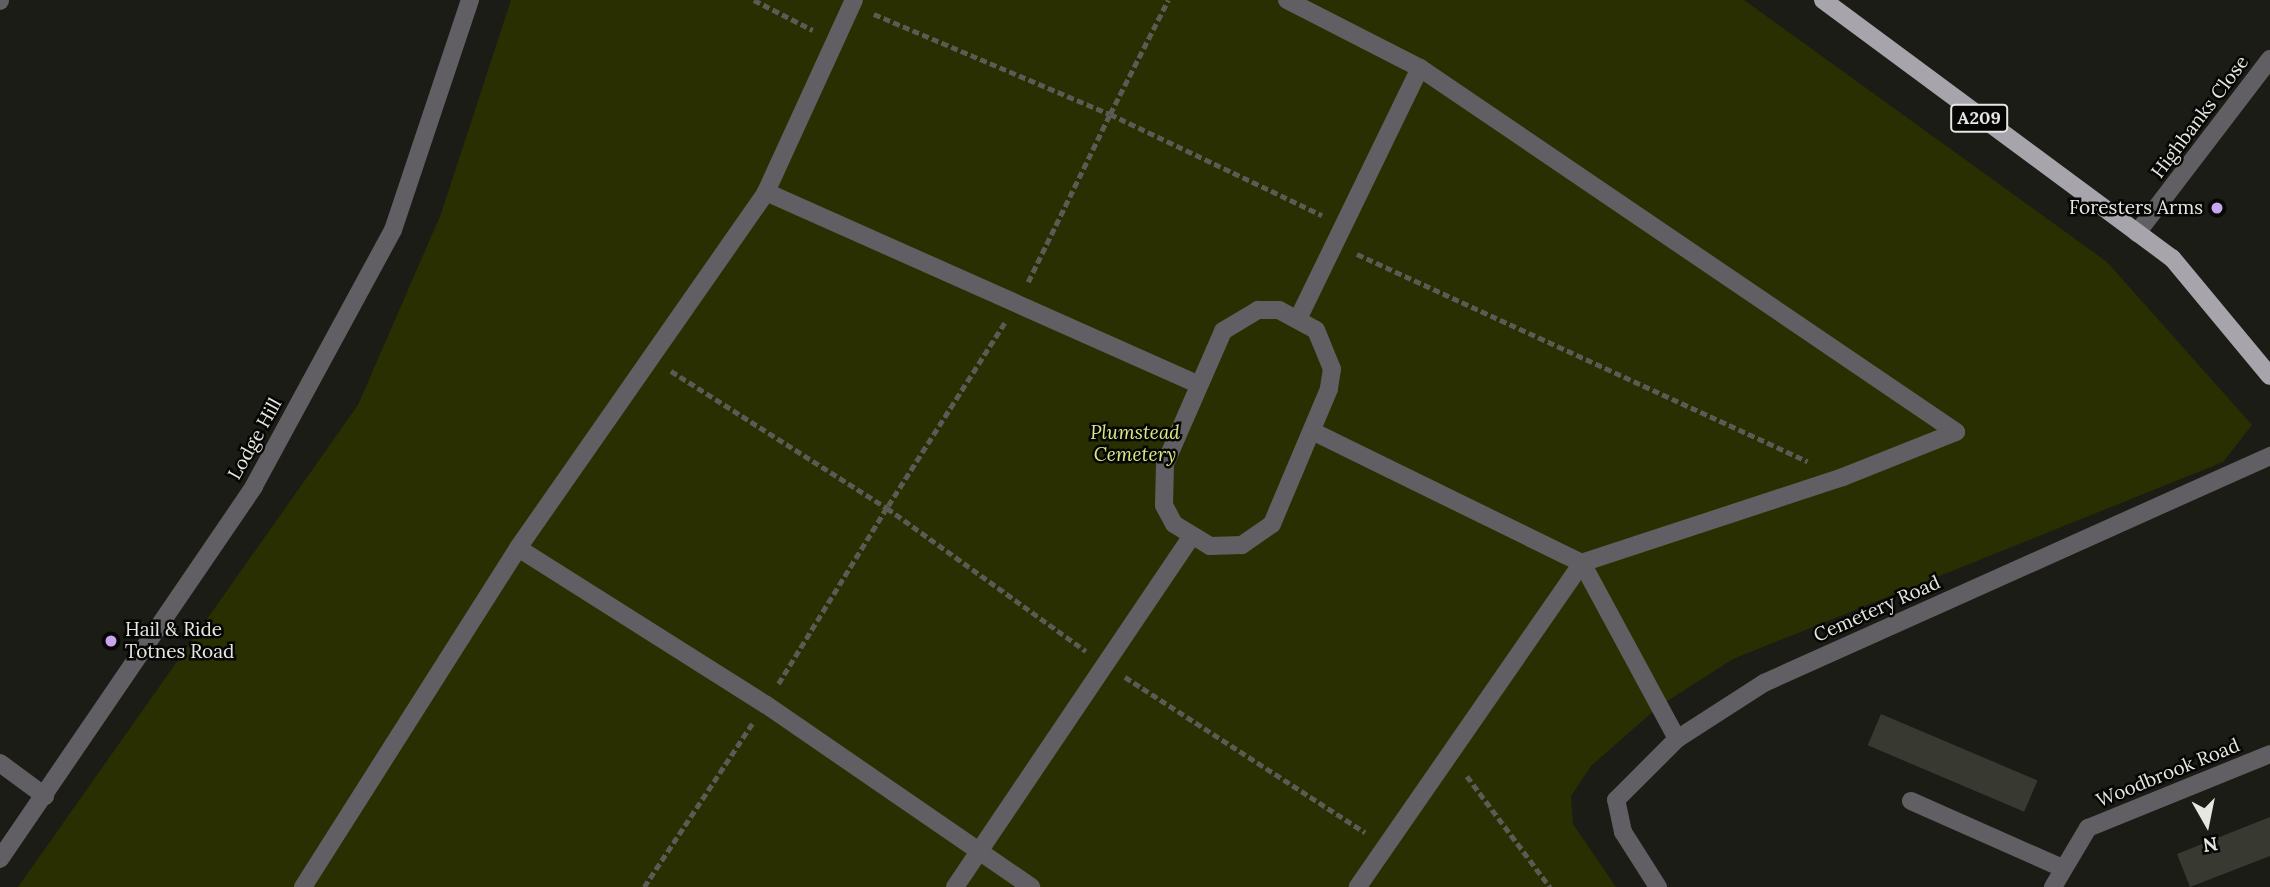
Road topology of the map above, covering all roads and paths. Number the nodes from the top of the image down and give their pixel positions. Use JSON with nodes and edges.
{"nodes":[{"id":1,"x":470,"y":0,"type":"edge"},
{"id":2,"x":754,"y":0,"type":"edge"},
{"id":3,"x":1168,"y":0,"type":"edge"},
{"id":4,"x":1287,"y":0,"type":"edge"},
{"id":5,"x":1823,"y":0,"type":"edge"},
{"id":6,"x":853,"y":2,"type":"edge"},
{"id":7,"x":835,"y":41,"type":"junction"},
{"id":8,"x":2270,"y":59,"type":"edge"},
{"id":9,"x":1420,"y":68,"type":"junction"},
{"id":10,"x":1110,"y":114,"type":"junction"},
{"id":11,"x":766,"y":192,"type":"junction"},
{"id":12,"x":1343,"y":225,"type":"junction"},
{"id":13,"x":2137,"y":233,"type":"junction"},
{"id":14,"x":1334,"y":243,"type":"junction"},
{"id":15,"x":1019,"y":300,"type":"junction"},
{"id":16,"x":1299,"y":317,"type":"junction"},
{"id":17,"x":651,"y":359,"type":"junction"},
{"id":18,"x":2270,"y":376,"type":"edge"},
{"id":19,"x":1198,"y":384,"type":"junction"},
{"id":20,"x":1312,"y":431,"type":"junction"},
{"id":21,"x":2270,"y":456,"type":"edge"},
{"id":22,"x":1843,"y":477,"type":"junction"},
{"id":23,"x":887,"y":508,"type":"junction"},
{"id":24,"x":1190,"y":538,"type":"junction"},
{"id":25,"x":518,"y":548,"type":"junction"},
{"id":26,"x":1582,"y":563,"type":"junction"},
{"id":27,"x":1108,"y":666,"type":"junction"},
{"id":28,"x":765,"y":704,"type":"junction"},
{"id":29,"x":1677,"y":738,"type":"junction"},
{"id":30,"x":2270,"y":754,"type":"edge"},
{"id":31,"x":1452,"y":755,"type":"junction"},
{"id":32,"x":0,"y":763,"type":"edge"},
{"id":33,"x":45,"y":796,"type":"junction"},
{"id":34,"x":1912,"y":801,"type":"dead end"},
{"id":35,"x":1386,"y":846,"type":"junction"},
{"id":36,"x":979,"y":851,"type":"junction"},
{"id":37,"x":0,"y":859,"type":"edge"},
{"id":38,"x":2060,"y":867,"type":"junction"},
{"id":39,"x":303,"y":887,"type":"edge"},
{"id":40,"x":644,"y":887,"type":"edge"},
{"id":41,"x":955,"y":887,"type":"edge"},
{"id":42,"x":1031,"y":887,"type":"edge"},
{"id":43,"x":1358,"y":887,"type":"edge"},
{"id":44,"x":1550,"y":887,"type":"edge"},
{"id":45,"x":1658,"y":887,"type":"edge"},
{"id":46,"x":2053,"y":887,"type":"edge"}],
"edges":[{"from":1,"to":33,"type":"street","name":"Lodge Hill"},
{"from":2,"to":7,"type":"path"},
{"from":3,"to":10,"type":"path"},
{"from":4,"to":9,"type":"street"},
{"from":5,"to":13,"type":"main road","number":"A209"},
{"from":6,"to":7,"type":"street"},
{"from":6,"to":10,"type":"path"},
{"from":7,"to":11,"type":"street"},
{"from":8,"to":13,"type":"street","name":"Highbanks Close"},
{"from":9,"to":12,"type":"street"},
{"from":9,"to":22,"type":"street"},
{"from":10,"to":12,"type":"path"},
{"from":10,"to":15,"type":"path"},
{"from":11,"to":15,"type":"street"},
{"from":11,"to":17,"type":"street"},
{"from":12,"to":14,"type":"street"},
{"from":13,"to":18,"type":"main road","number":"A209"},
{"from":14,"to":16,"type":"street"},
{"from":14,"to":22,"type":"path"},
{"from":15,"to":19,"type":"street"},
{"from":15,"to":23,"type":"path"},
{"from":16,"to":19,"type":"street"},
{"from":16,"to":20,"type":"street"},
{"from":17,"to":23,"type":"path"},
{"from":17,"to":25,"type":"street"},
{"from":19,"to":24,"type":"street"},
{"from":20,"to":24,"type":"street"},
{"from":20,"to":26,"type":"street"},
{"from":21,"to":29,"type":"street","name":"Cemetery Road"},
{"from":22,"to":26,"type":"street"},
{"from":23,"to":27,"type":"path"},
{"from":23,"to":28,"type":"path"},
{"from":24,"to":27,"type":"street"},
{"from":25,"to":28,"type":"street"},
{"from":25,"to":39,"type":"street"},
{"from":26,"to":29,"type":"street"},
{"from":26,"to":31,"type":"street"},
{"from":27,"to":35,"type":"path"},
{"from":27,"to":36,"type":"street"},
{"from":28,"to":36,"type":"street"},
{"from":28,"to":40,"type":"path"},
{"from":29,"to":45,"type":"street","name":"Cemetery Road"},
{"from":30,"to":38,"type":"street","name":"Woodbrook Road"},
{"from":31,"to":35,"type":"street"},
{"from":31,"to":44,"type":"path"},
{"from":32,"to":33,"type":"street"},
{"from":33,"to":37,"type":"street","name":"Lodge Hill"},
{"from":34,"to":38,"type":"street"},
{"from":35,"to":43,"type":"street"},
{"from":36,"to":41,"type":"street"},
{"from":36,"to":42,"type":"street"},
{"from":38,"to":46,"type":"street","name":"Woodbrook Road"}]}
